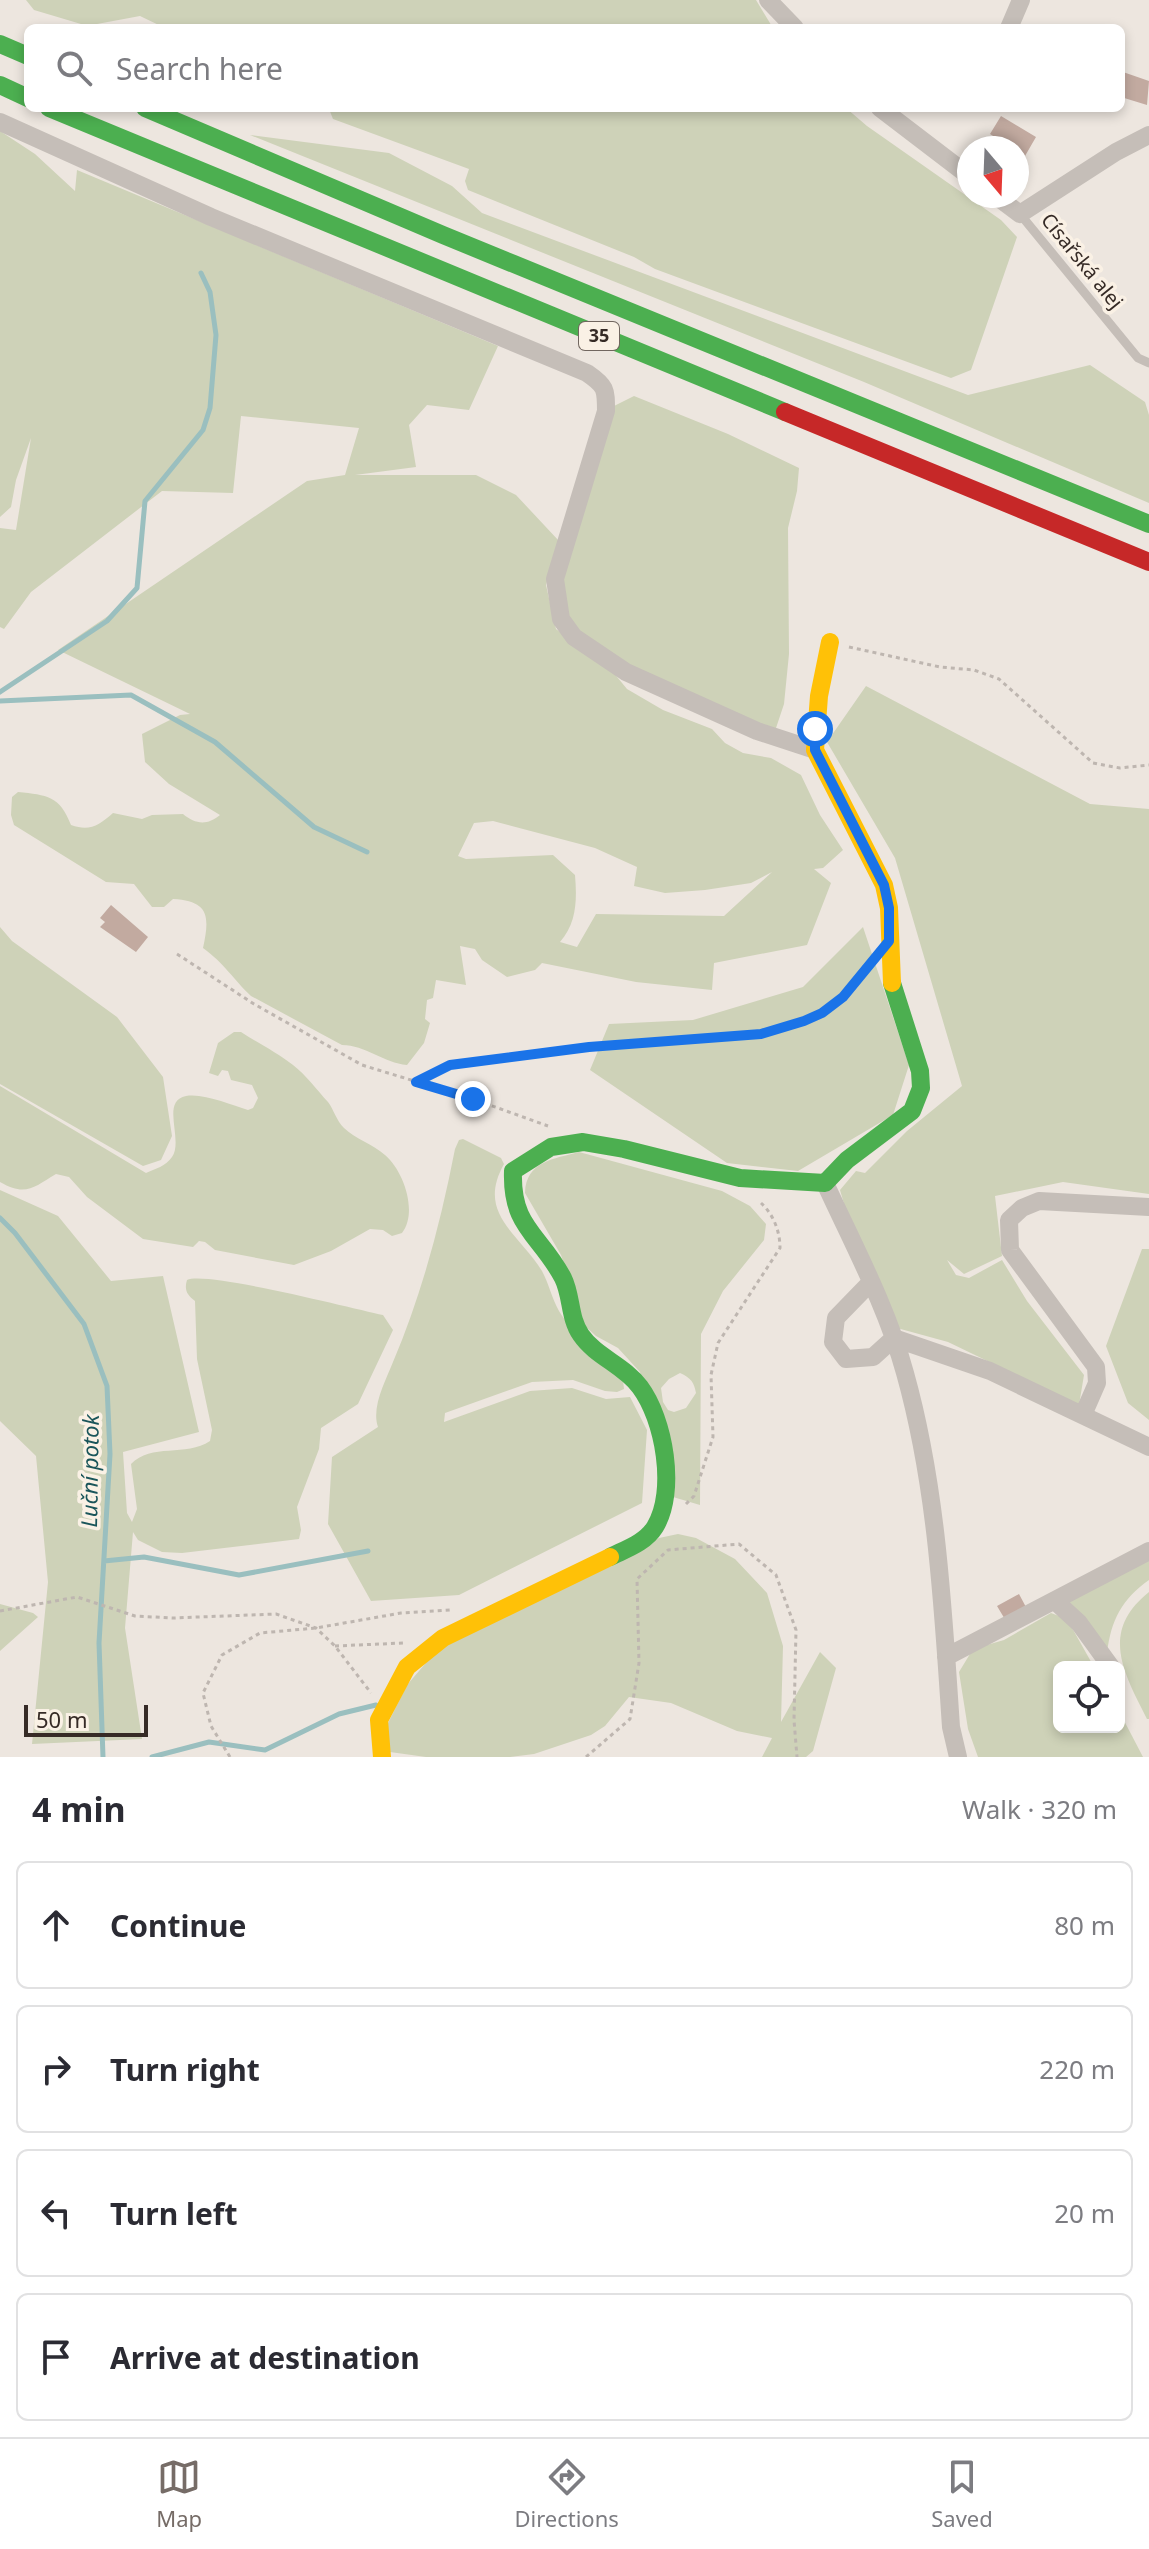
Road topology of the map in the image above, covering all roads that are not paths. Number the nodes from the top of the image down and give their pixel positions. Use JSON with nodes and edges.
{"nodes":[{"id":1,"x":768,"y":0,"type":"edge"},
{"id":2,"x":1021,"y":0,"type":"edge"},
{"id":3,"x":791,"y":24,"type":"edge"},
{"id":4,"x":1011,"y":24,"type":"edge"},
{"id":5,"x":0,"y":44,"type":"edge"},
{"id":6,"x":24,"y":54,"type":"edge"},
{"id":7,"x":0,"y":85,"type":"edge"},
{"id":8,"x":24,"y":96,"type":"edge"},
{"id":9,"x":59,"y":112,"type":"edge"},
{"id":10,"x":154,"y":112,"type":"edge"},
{"id":11,"x":885,"y":112,"type":"edge"},
{"id":12,"x":0,"y":122,"type":"edge"},
{"id":13,"x":1149,"y":135,"type":"edge"},
{"id":14,"x":957,"y":167,"type":"edge"},
{"id":15,"x":1012,"y":208,"type":"edge"},
{"id":16,"x":1020,"y":214,"type":"junction"},
{"id":17,"x":1149,"y":363,"type":"edge"},
{"id":18,"x":1149,"y":524,"type":"edge"},
{"id":19,"x":1149,"y":562,"type":"edge"},
{"id":20,"x":830,"y":642,"type":"road end"},
{"id":21,"x":815,"y":750,"type":"junction"},
{"id":22,"x":825,"y":1183,"type":"junction"},
{"id":23,"x":1149,"y":1207,"type":"edge"},
{"id":24,"x":870,"y":1283,"type":"junction"},
{"id":25,"x":894,"y":1338,"type":"junction"},
{"id":26,"x":1083,"y":1415,"type":"junction"},
{"id":27,"x":1149,"y":1447,"type":"edge"},
{"id":28,"x":1149,"y":1551,"type":"edge"},
{"id":29,"x":1055,"y":1601,"type":"junction"},
{"id":30,"x":946,"y":1657,"type":"junction"},
{"id":31,"x":1107,"y":1661,"type":"edge"},
{"id":32,"x":382,"y":1757,"type":"edge"},
{"id":33,"x":958,"y":1757,"type":"edge"}],
"edges":[{"from":1,"to":3,"type":"street"},
{"from":2,"to":4,"type":"street"},
{"from":5,"to":6,"type":"main road"},
{"from":7,"to":8,"type":"main road"},
{"from":9,"to":19,"type":"main road","number":"35"},
{"from":10,"to":18,"type":"main road","number":"35"},
{"from":11,"to":14,"type":"street"},
{"from":12,"to":21,"type":"street"},
{"from":13,"to":16,"type":"street"},
{"from":15,"to":16,"type":"street"},
{"from":16,"to":17,"type":"lane","name":"Císařská alej"},
{"from":20,"to":21,"type":"main road"},
{"from":21,"to":22,"type":"main road"},
{"from":22,"to":24,"type":"street"},
{"from":22,"to":32,"type":"main road"},
{"from":23,"to":26,"type":"street"},
{"from":24,"to":25,"type":"street"},
{"from":24,"to":25,"type":"street"},
{"from":25,"to":26,"type":"street"},
{"from":25,"to":30,"type":"street"},
{"from":26,"to":27,"type":"street"},
{"from":28,"to":29,"type":"street"},
{"from":29,"to":30,"type":"street"},
{"from":29,"to":31,"type":"street"},
{"from":30,"to":33,"type":"street"}]}
